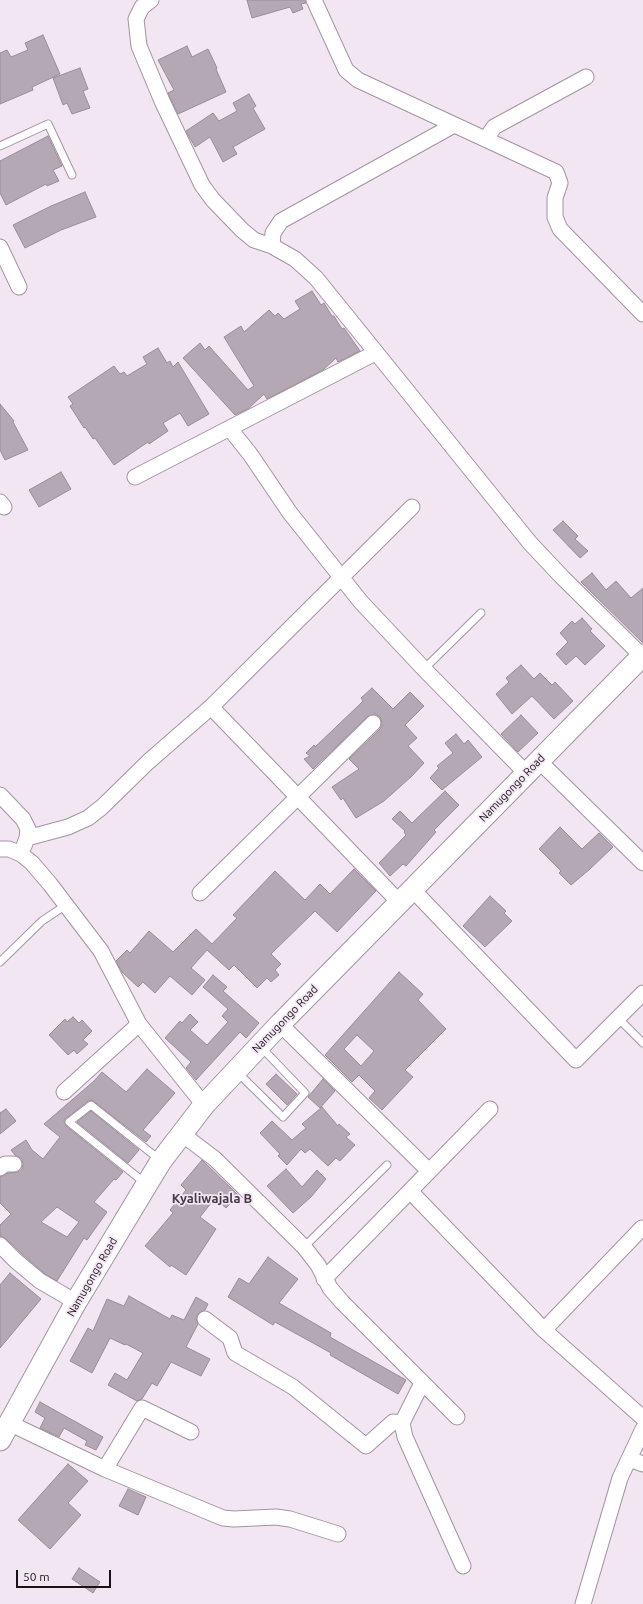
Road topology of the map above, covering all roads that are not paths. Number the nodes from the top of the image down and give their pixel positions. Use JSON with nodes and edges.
{"nodes":[{"id":1,"x":151,"y":0,"type":"edge"},
{"id":2,"x":314,"y":0,"type":"edge"},
{"id":3,"x":586,"y":76,"type":"dead end"},
{"id":4,"x":454,"y":125,"type":"junction"},
{"id":5,"x":486,"y":139,"type":"junction"},
{"id":6,"x":0,"y":146,"type":"edge"},
{"id":7,"x":72,"y":175,"type":"dead end"},
{"id":8,"x":272,"y":246,"type":"junction"},
{"id":9,"x":0,"y":247,"type":"edge"},
{"id":10,"x":19,"y":287,"type":"dead end"},
{"id":11,"x":643,"y":314,"type":"edge"},
{"id":12,"x":375,"y":353,"type":"junction"},
{"id":13,"x":230,"y":429,"type":"junction"},
{"id":14,"x":135,"y":477,"type":"dead end"},
{"id":15,"x":412,"y":507,"type":"dead end"},
{"id":16,"x":341,"y":577,"type":"junction"},
{"id":17,"x":481,"y":613,"type":"dead end"},
{"id":18,"x":643,"y":655,"type":"edge"},
{"id":19,"x":424,"y":669,"type":"junction"},
{"id":20,"x":211,"y":707,"type":"junction"},
{"id":21,"x":373,"y":723,"type":"dead end"},
{"id":22,"x":532,"y":767,"type":"junction"},
{"id":23,"x":0,"y":795,"type":"edge"},
{"id":24,"x":299,"y":797,"type":"junction"},
{"id":25,"x":27,"y":838,"type":"junction"},
{"id":26,"x":0,"y":849,"type":"edge"},
{"id":27,"x":21,"y":854,"type":"junction"},
{"id":28,"x":643,"y":862,"type":"edge"},
{"id":29,"x":200,"y":893,"type":"dead end"},
{"id":30,"x":407,"y":896,"type":"junction"},
{"id":31,"x":66,"y":904,"type":"junction"},
{"id":32,"x":0,"y":962,"type":"edge"},
{"id":33,"x":643,"y":993,"type":"edge"},
{"id":34,"x":618,"y":1018,"type":"junction"},
{"id":35,"x":139,"y":1024,"type":"junction"},
{"id":36,"x":280,"y":1024,"type":"junction"},
{"id":37,"x":643,"y":1043,"type":"edge"},
{"id":38,"x":260,"y":1045,"type":"junction"},
{"id":39,"x":236,"y":1071,"type":"junction"},
{"id":40,"x":64,"y":1092,"type":"dead end"},
{"id":41,"x":204,"y":1105,"type":"junction"},
{"id":42,"x":490,"y":1109,"type":"dead end"},
{"id":43,"x":182,"y":1134,"type":"junction"},
{"id":44,"x":161,"y":1161,"type":"junction"},
{"id":45,"x":387,"y":1164,"type":"dead end"},
{"id":46,"x":429,"y":1171,"type":"junction"},
{"id":47,"x":146,"y":1184,"type":"junction"},
{"id":48,"x":410,"y":1191,"type":"junction"},
{"id":49,"x":642,"y":1228,"type":"dead end"},
{"id":50,"x":0,"y":1245,"type":"edge"},
{"id":51,"x":304,"y":1247,"type":"junction"},
{"id":52,"x":324,"y":1279,"type":"junction"},
{"id":53,"x":76,"y":1302,"type":"junction"},
{"id":54,"x":205,"y":1319,"type":"dead end"},
{"id":55,"x":544,"y":1330,"type":"junction"},
{"id":56,"x":422,"y":1383,"type":"junction"},
{"id":57,"x":457,"y":1417,"type":"dead end"},
{"id":58,"x":643,"y":1418,"type":"edge"},
{"id":59,"x":402,"y":1423,"type":"junction"},
{"id":60,"x":643,"y":1429,"type":"edge"},
{"id":61,"x":4,"y":1431,"type":"edge"},
{"id":62,"x":191,"y":1432,"type":"dead end"},
{"id":63,"x":636,"y":1462,"type":"edge"},
{"id":64,"x":105,"y":1469,"type":"junction"},
{"id":65,"x":338,"y":1534,"type":"dead end"},
{"id":66,"x":463,"y":1566,"type":"dead end"},
{"id":67,"x":584,"y":1604,"type":"edge"}],
"edges":[{"from":1,"to":8,"type":"street"},
{"from":2,"to":4,"type":"street"},
{"from":3,"to":5,"type":"street"},
{"from":4,"to":5,"type":"street"},
{"from":4,"to":8,"type":"street"},
{"from":5,"to":11,"type":"street"},
{"from":6,"to":7,"type":"lane"},
{"from":8,"to":12,"type":"street"},
{"from":9,"to":10,"type":"street"},
{"from":12,"to":13,"type":"street"},
{"from":12,"to":18,"type":"street"},
{"from":13,"to":14,"type":"street"},
{"from":13,"to":16,"type":"street"},
{"from":15,"to":16,"type":"street"},
{"from":16,"to":19,"type":"street"},
{"from":16,"to":20,"type":"street"},
{"from":17,"to":19,"type":"lane"},
{"from":18,"to":22,"type":"main road","name":"Namugongo Road"},
{"from":19,"to":22,"type":"street"},
{"from":20,"to":24,"type":"street"},
{"from":20,"to":25,"type":"street"},
{"from":21,"to":24,"type":"street"},
{"from":22,"to":28,"type":"street"},
{"from":22,"to":30,"type":"main road","name":"Namugongo Road"},
{"from":23,"to":25,"type":"street"},
{"from":24,"to":29,"type":"street"},
{"from":24,"to":30,"type":"street"},
{"from":25,"to":27,"type":"street"},
{"from":26,"to":27,"type":"street"},
{"from":27,"to":31,"type":"street"},
{"from":30,"to":34,"type":"street"},
{"from":30,"to":36,"type":"main road","name":"Namugongo Road"},
{"from":31,"to":32,"type":"lane"},
{"from":31,"to":35,"type":"street"},
{"from":33,"to":34,"type":"street"},
{"from":34,"to":37,"type":"lane"},
{"from":35,"to":40,"type":"street"},
{"from":35,"to":41,"type":"street"},
{"from":36,"to":38,"type":"main road","name":"Namugongo Road"},
{"from":36,"to":46,"type":"street"},
{"from":38,"to":39,"type":"main road","name":"Namugongo Road"},
{"from":38,"to":39,"type":"lane"},
{"from":39,"to":41,"type":"main road","name":"Namugongo Road"},
{"from":41,"to":43,"type":"main road","name":"Namugongo Road"},
{"from":42,"to":46,"type":"street"},
{"from":43,"to":44,"type":"main road","name":"Namugongo Road"},
{"from":43,"to":51,"type":"street"},
{"from":44,"to":47,"type":"main road","name":"Namugongo Road"},
{"from":44,"to":47,"type":"lane"},
{"from":45,"to":51,"type":"lane"},
{"from":46,"to":48,"type":"street"},
{"from":47,"to":53,"type":"main road","name":"Namugongo Road"},
{"from":48,"to":52,"type":"street"},
{"from":48,"to":55,"type":"street"},
{"from":49,"to":55,"type":"street"},
{"from":50,"to":53,"type":"street"},
{"from":51,"to":52,"type":"street"},
{"from":52,"to":56,"type":"street"},
{"from":53,"to":61,"type":"main road","name":"Namugongo Road"},
{"from":54,"to":59,"type":"street"},
{"from":55,"to":58,"type":"street"},
{"from":56,"to":57,"type":"street"},
{"from":56,"to":59,"type":"street"},
{"from":59,"to":66,"type":"street"},
{"from":60,"to":63,"type":"street"},
{"from":61,"to":64,"type":"street"},
{"from":62,"to":64,"type":"street"},
{"from":63,"to":67,"type":"street"},
{"from":64,"to":65,"type":"street"}]}
